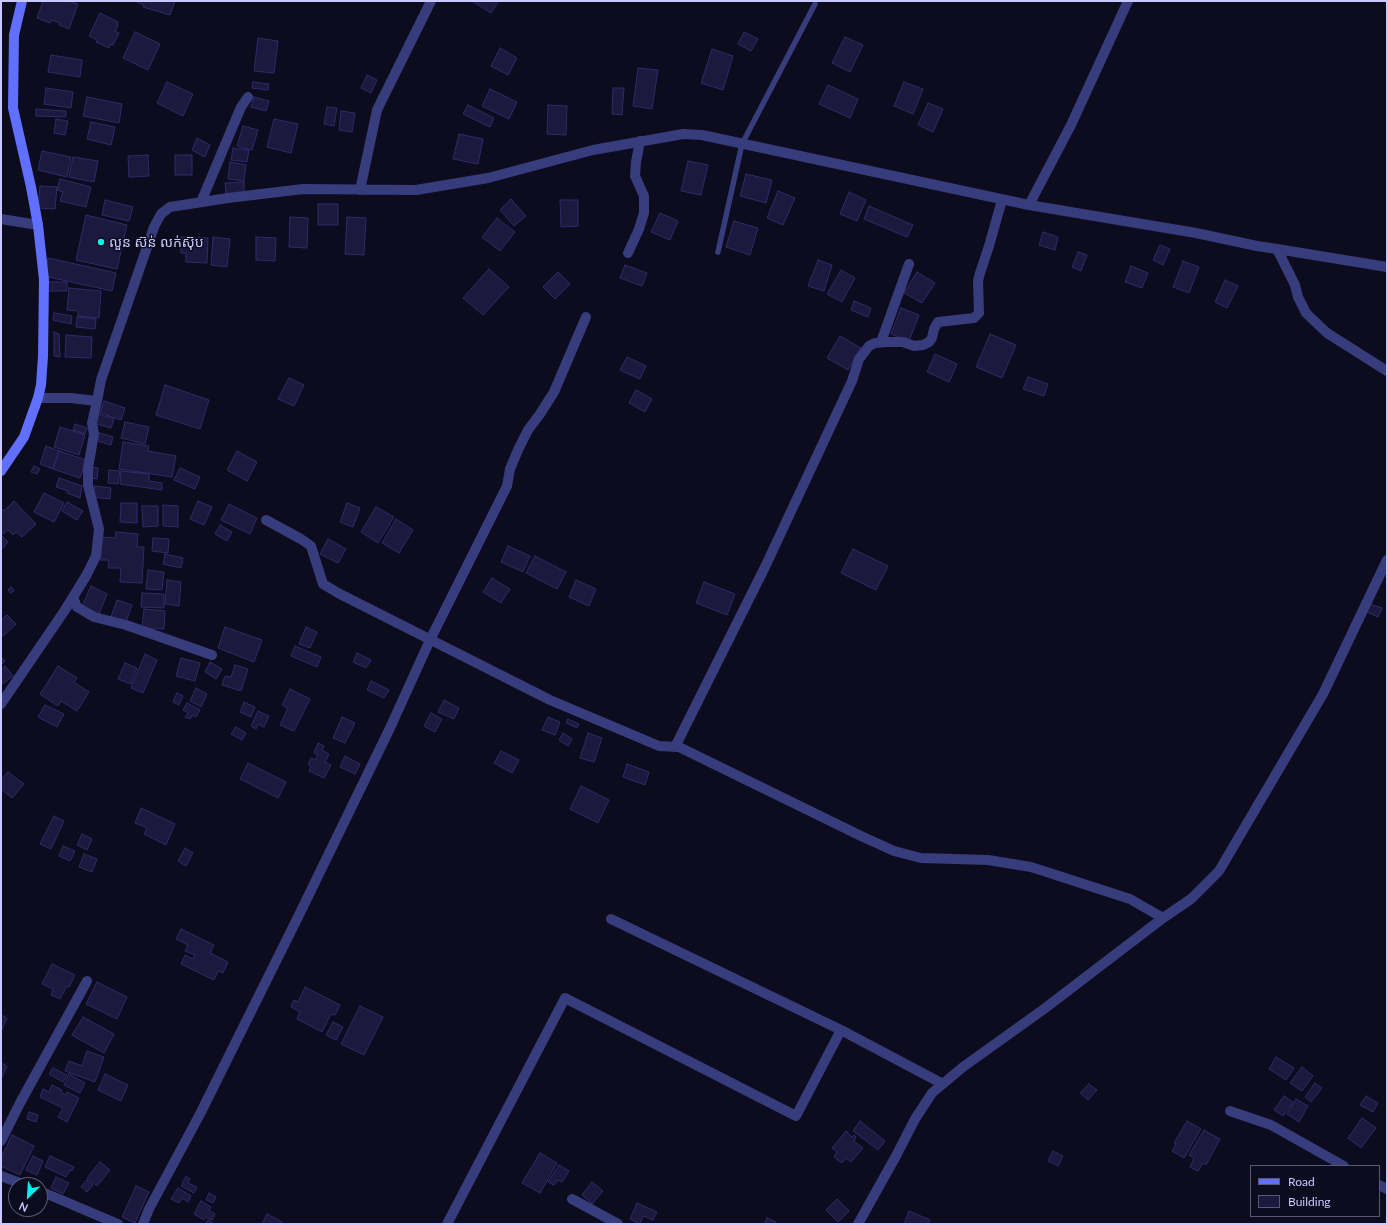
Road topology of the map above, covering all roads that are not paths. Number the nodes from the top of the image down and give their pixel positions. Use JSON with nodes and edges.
{"nodes":[{"id":1,"x":22,"y":1,"type":"edge"},
{"id":2,"x":431,"y":1,"type":"edge"},
{"id":3,"x":1128,"y":1,"type":"edge"},
{"id":4,"x":815,"y":4,"type":"dead end"},
{"id":5,"x":248,"y":98,"type":"dead end"},
{"id":6,"x":640,"y":141,"type":"junction"},
{"id":7,"x":742,"y":144,"type":"junction"},
{"id":8,"x":360,"y":190,"type":"junction"},
{"id":9,"x":1002,"y":200,"type":"junction"},
{"id":10,"x":201,"y":202,"type":"junction"},
{"id":11,"x":1029,"y":206,"type":"junction"},
{"id":12,"x":1,"y":219,"type":"edge"},
{"id":13,"x":38,"y":225,"type":"junction"},
{"id":14,"x":1277,"y":249,"type":"junction"},
{"id":15,"x":718,"y":252,"type":"dead end"},
{"id":16,"x":628,"y":253,"type":"dead end"},
{"id":17,"x":909,"y":264,"type":"dead end"},
{"id":18,"x":1387,"y":267,"type":"edge"},
{"id":19,"x":586,"y":317,"type":"dead end"},
{"id":20,"x":880,"y":342,"type":"junction"},
{"id":21,"x":1387,"y":371,"type":"edge"},
{"id":22,"x":38,"y":398,"type":"junction"},
{"id":23,"x":96,"y":401,"type":"junction"},
{"id":24,"x":1,"y":471,"type":"edge"},
{"id":25,"x":266,"y":520,"type":"dead end"},
{"id":26,"x":1387,"y":560,"type":"edge"},
{"id":27,"x":73,"y":597,"type":"junction"},
{"id":28,"x":430,"y":640,"type":"junction"},
{"id":29,"x":212,"y":655,"type":"dead end"},
{"id":30,"x":1,"y":704,"type":"edge"},
{"id":31,"x":675,"y":746,"type":"junction"},
{"id":32,"x":1163,"y":918,"type":"junction"},
{"id":33,"x":611,"y":919,"type":"dead end"},
{"id":34,"x":87,"y":981,"type":"dead end"},
{"id":35,"x":841,"y":1030,"type":"junction"},
{"id":36,"x":943,"y":1084,"type":"junction"},
{"id":37,"x":1230,"y":1111,"type":"dead end"},
{"id":38,"x":1,"y":1141,"type":"edge"},
{"id":39,"x":1342,"y":1165,"type":"edge"},
{"id":40,"x":48,"y":1194,"type":"edge"},
{"id":41,"x":572,"y":1199,"type":"dead end"},
{"id":42,"x":118,"y":1224,"type":"edge"},
{"id":43,"x":143,"y":1224,"type":"edge"},
{"id":44,"x":446,"y":1224,"type":"edge"},
{"id":45,"x":618,"y":1224,"type":"edge"},
{"id":46,"x":858,"y":1224,"type":"edge"}],
"edges":[{"from":1,"to":13,"type":"street"},
{"from":2,"to":8,"type":"street"},
{"from":3,"to":11,"type":"street"},
{"from":4,"to":7,"type":"lane"},
{"from":5,"to":10,"type":"street"},
{"from":6,"to":7,"type":"street"},
{"from":6,"to":8,"type":"street"},
{"from":6,"to":16,"type":"street"},
{"from":7,"to":9,"type":"street"},
{"from":7,"to":15,"type":"lane"},
{"from":8,"to":10,"type":"street"},
{"from":9,"to":11,"type":"street"},
{"from":9,"to":20,"type":"street"},
{"from":10,"to":23,"type":"street"},
{"from":11,"to":14,"type":"street"},
{"from":12,"to":13,"type":"street"},
{"from":13,"to":22,"type":"street"},
{"from":14,"to":18,"type":"street"},
{"from":14,"to":21,"type":"street"},
{"from":17,"to":20,"type":"street"},
{"from":19,"to":28,"type":"street"},
{"from":20,"to":31,"type":"street"},
{"from":22,"to":23,"type":"street"},
{"from":22,"to":24,"type":"street"},
{"from":23,"to":27,"type":"street"},
{"from":25,"to":28,"type":"street"},
{"from":26,"to":32,"type":"street"},
{"from":27,"to":29,"type":"street"},
{"from":27,"to":30,"type":"street"},
{"from":28,"to":31,"type":"street"},
{"from":28,"to":43,"type":"street"},
{"from":31,"to":32,"type":"street"},
{"from":32,"to":36,"type":"street"},
{"from":33,"to":35,"type":"street"},
{"from":34,"to":38,"type":"street"},
{"from":35,"to":36,"type":"street"},
{"from":35,"to":44,"type":"street"},
{"from":36,"to":46,"type":"street"},
{"from":37,"to":39,"type":"street"},
{"from":40,"to":42,"type":"street"},
{"from":41,"to":45,"type":"street"}]}
